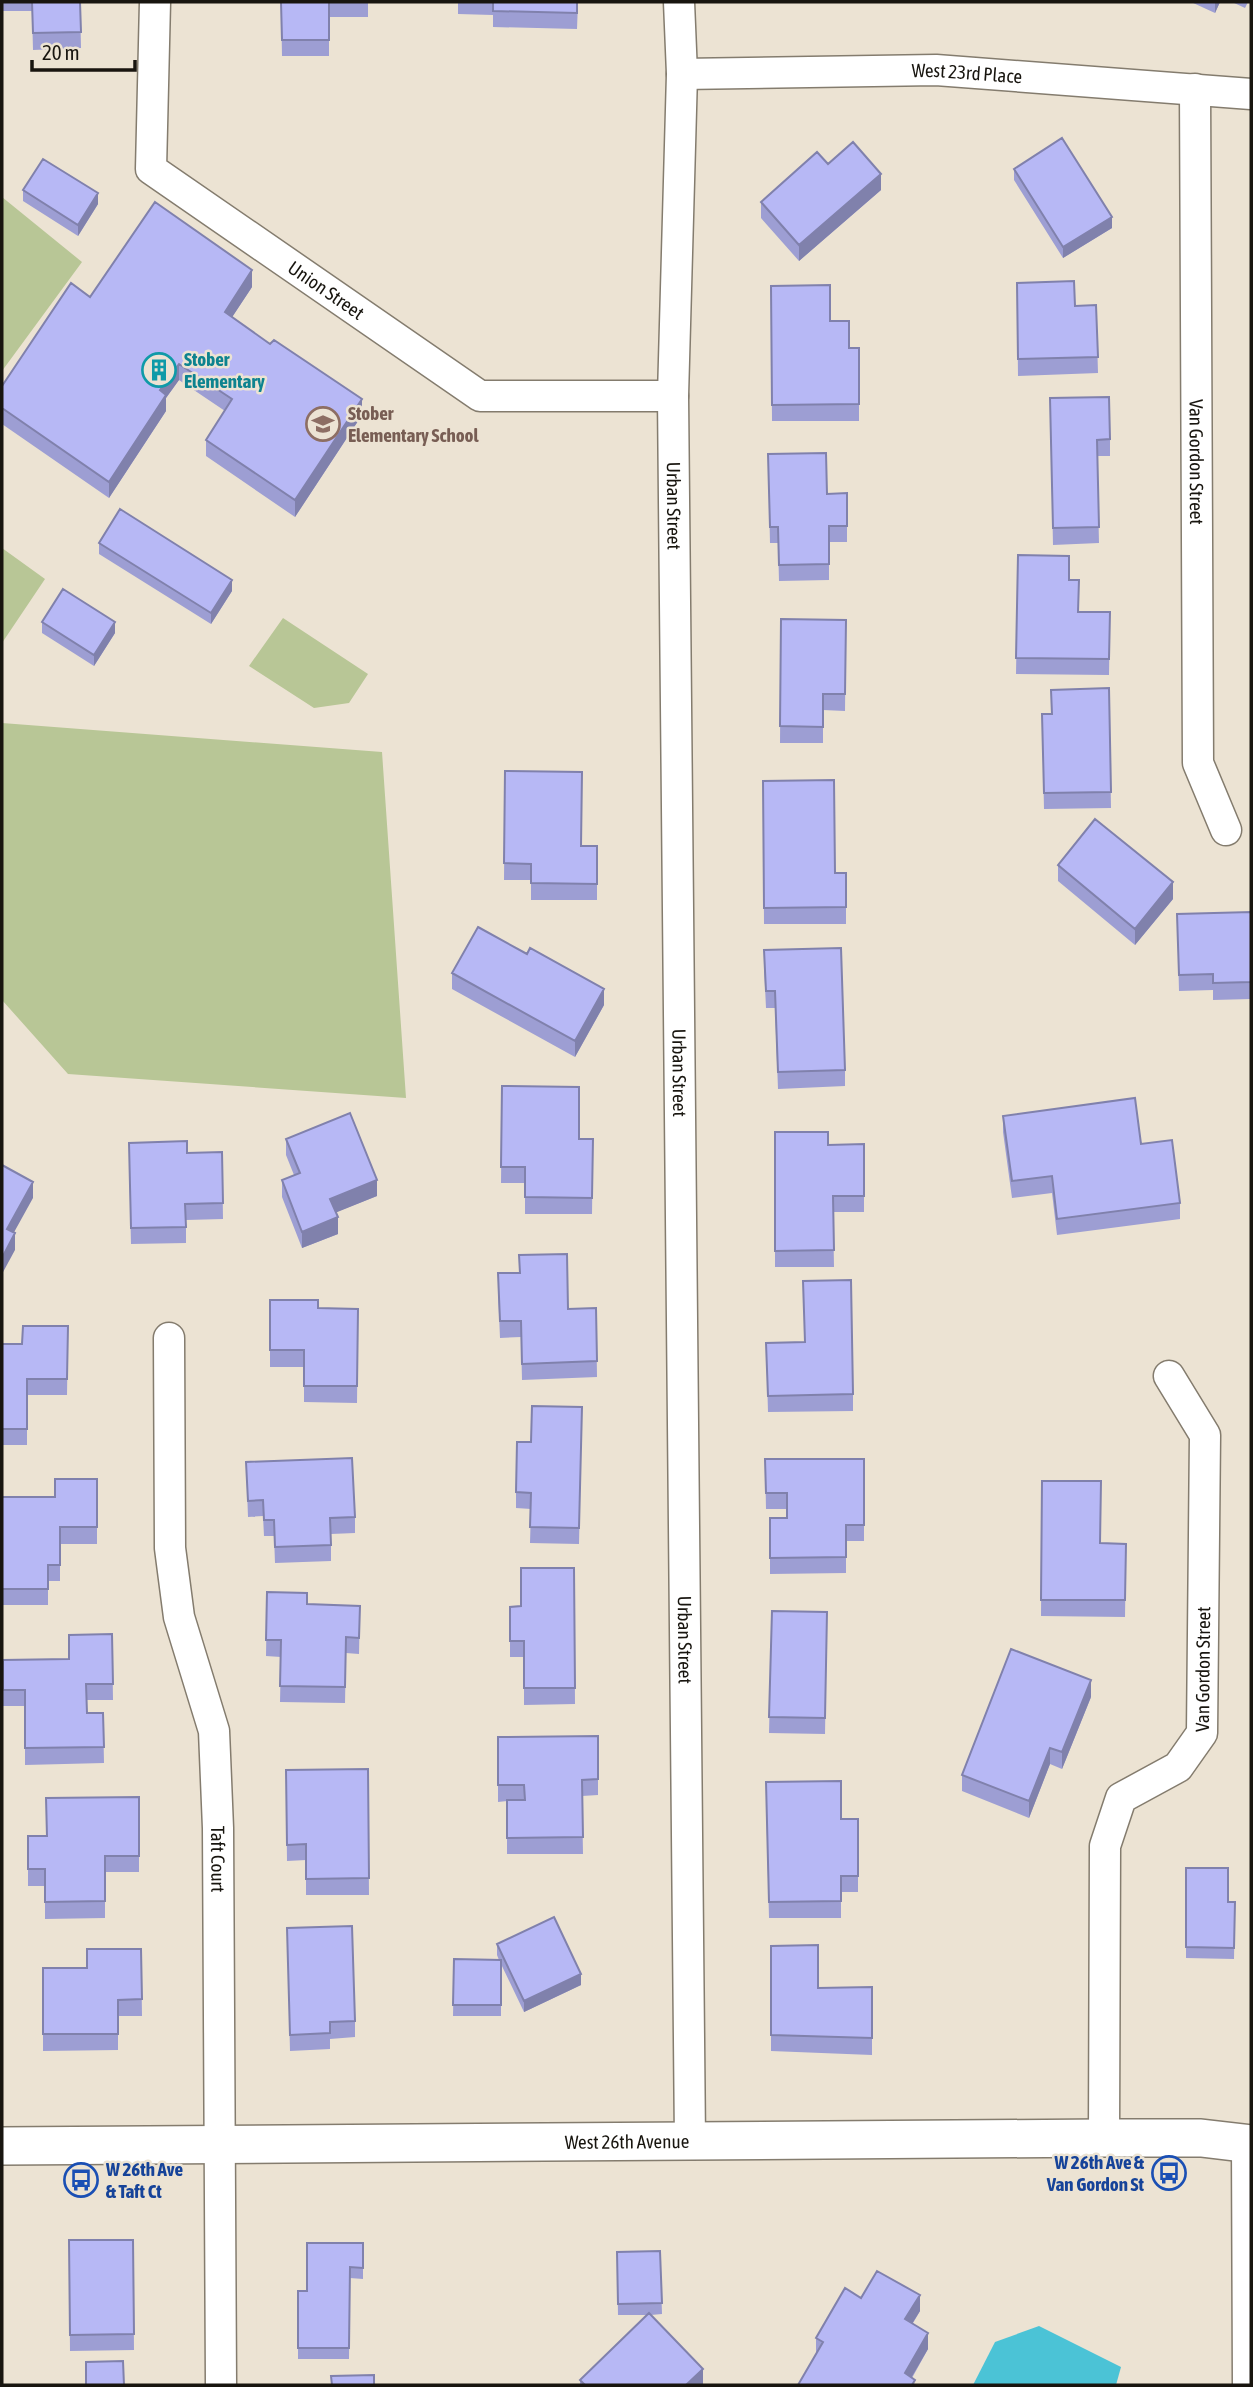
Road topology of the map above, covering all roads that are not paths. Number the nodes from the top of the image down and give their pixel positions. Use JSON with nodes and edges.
{"nodes":[{"id":1,"x":155,"y":2,"type":"edge"},
{"id":2,"x":679,"y":2,"type":"edge"},
{"id":3,"x":682,"y":74,"type":"junction"},
{"id":4,"x":1195,"y":89,"type":"junction"},
{"id":5,"x":1251,"y":94,"type":"edge"},
{"id":6,"x":673,"y":396,"type":"junction"},
{"id":7,"x":1226,"y":830,"type":"dead end"},
{"id":8,"x":169,"y":1338,"type":"dead end"},
{"id":9,"x":1169,"y":1376,"type":"dead end"},
{"id":10,"x":1104,"y":2138,"type":"junction"},
{"id":11,"x":690,"y":2143,"type":"junction"},
{"id":12,"x":219,"y":2144,"type":"junction"},
{"id":13,"x":1249,"y":2144,"type":"edge"},
{"id":14,"x":2,"y":2146,"type":"edge"},
{"id":15,"x":220,"y":2385,"type":"edge"},
{"id":16,"x":1248,"y":2385,"type":"edge"}],
"edges":[{"from":1,"to":6,"type":"street","name":"Union Street"},
{"from":2,"to":3,"type":"street","name":"Urban Street"},
{"from":3,"to":4,"type":"street","name":"West 23rd Place"},
{"from":3,"to":6,"type":"street","name":"Urban Street"},
{"from":4,"to":5,"type":"street","name":"West 23rd Place"},
{"from":4,"to":7,"type":"street","name":"Van Gordon Street"},
{"from":6,"to":11,"type":"street","name":"Urban Street"},
{"from":8,"to":12,"type":"street","name":"Taft Court"},
{"from":9,"to":10,"type":"street","name":"Van Gordon Street"},
{"from":10,"to":11,"type":"street","name":"West 26th Avenue"},
{"from":10,"to":13,"type":"street","name":"West 26th Avenue"},
{"from":11,"to":12,"type":"street","name":"West 26th Avenue"},
{"from":12,"to":14,"type":"street","name":"West 26th Avenue"},
{"from":12,"to":15,"type":"street","name":"Taft Court"},
{"from":13,"to":16,"type":"street"}]}
